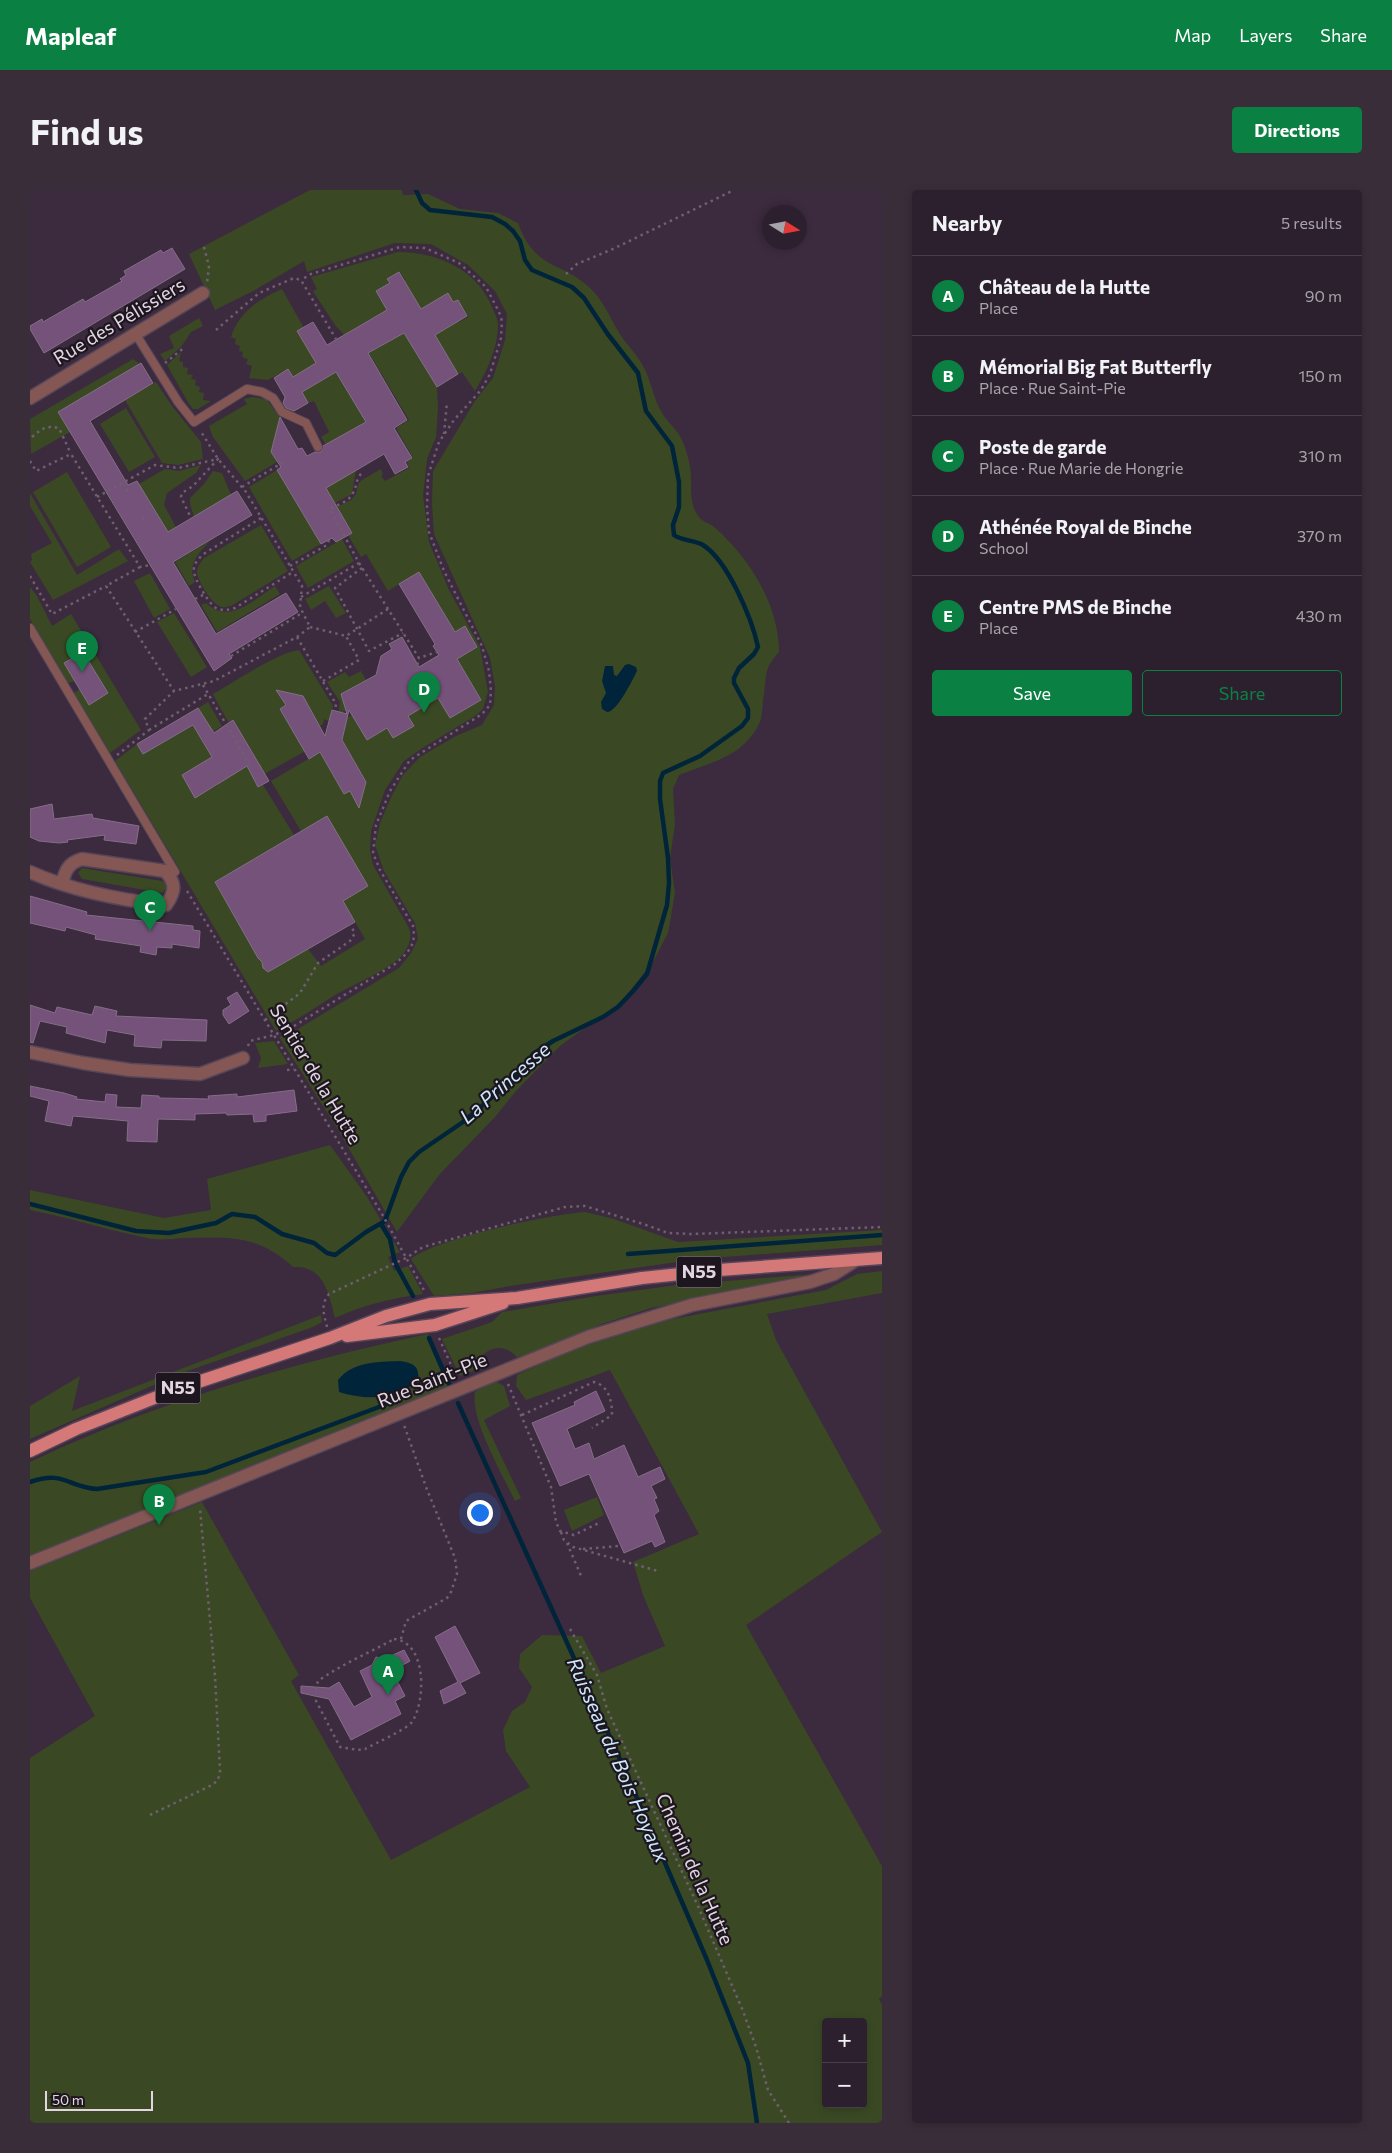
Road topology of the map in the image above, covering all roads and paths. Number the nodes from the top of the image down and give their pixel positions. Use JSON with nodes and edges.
{"nodes":[{"id":1,"x":734,"y":190,"type":"edge"},
{"id":2,"x":204,"y":248,"type":"dead end"},
{"id":3,"x":566,"y":274,"type":"dead end"},
{"id":4,"x":301,"y":280,"type":"junction"},
{"id":5,"x":202,"y":293,"type":"joint"},
{"id":6,"x":216,"y":330,"type":"dead end"},
{"id":7,"x":135,"y":333,"type":"junction"},
{"id":8,"x":336,"y":339,"type":"dead end"},
{"id":9,"x":185,"y":347,"type":"dead end"},
{"id":10,"x":158,"y":368,"type":"junction"},
{"id":11,"x":30,"y":398,"type":"edge"},
{"id":12,"x":447,"y":402,"type":"dead end"},
{"id":13,"x":194,"y":422,"type":"junction"},
{"id":14,"x":444,"y":436,"type":"junction"},
{"id":15,"x":32,"y":437,"type":"dead end"},
{"id":16,"x":318,"y":446,"type":"dead end"},
{"id":17,"x":71,"y":454,"type":"junction"},
{"id":18,"x":218,"y":459,"type":"junction"},
{"id":19,"x":30,"y":461,"type":"edge"},
{"id":20,"x":285,"y":464,"type":"dead end"},
{"id":21,"x":363,"y":472,"type":"dead end"},
{"id":22,"x":242,"y":487,"type":"junction"},
{"id":23,"x":130,"y":489,"type":"dead end"},
{"id":24,"x":126,"y":491,"type":"dead end"},
{"id":25,"x":97,"y":497,"type":"junction"},
{"id":26,"x":146,"y":516,"type":"dead end"},
{"id":27,"x":191,"y":518,"type":"dead end"},
{"id":28,"x":261,"y":518,"type":"junction"},
{"id":29,"x":142,"y":519,"type":"dead end"},
{"id":30,"x":329,"y":540,"type":"dead end"},
{"id":31,"x":359,"y":563,"type":"junction"},
{"id":32,"x":150,"y":565,"type":"dead end"},
{"id":33,"x":290,"y":566,"type":"junction"},
{"id":34,"x":140,"y":567,"type":"junction"},
{"id":35,"x":362,"y":568,"type":"junction"},
{"id":36,"x":293,"y":572,"type":"junction"},
{"id":37,"x":30,"y":576,"type":"edge"},
{"id":38,"x":106,"y":586,"type":"junction"},
{"id":39,"x":205,"y":594,"type":"junction"},
{"id":40,"x":301,"y":597,"type":"junction"},
{"id":41,"x":195,"y":598,"type":"dead end"},
{"id":42,"x":176,"y":609,"type":"dead end"},
{"id":43,"x":388,"y":609,"type":"junction"},
{"id":44,"x":303,"y":613,"type":"junction"},
{"id":45,"x":310,"y":626,"type":"junction"},
{"id":46,"x":30,"y":628,"type":"edge"},
{"id":47,"x":358,"y":628,"type":"junction"},
{"id":48,"x":135,"y":632,"type":"junction"},
{"id":49,"x":403,"y":633,"type":"junction"},
{"id":50,"x":296,"y":636,"type":"junction"},
{"id":51,"x":346,"y":636,"type":"junction"},
{"id":52,"x":437,"y":652,"type":"dead end"},
{"id":53,"x":231,"y":656,"type":"dead end"},
{"id":54,"x":419,"y":658,"type":"junction"},
{"id":55,"x":323,"y":681,"type":"junction"},
{"id":56,"x":412,"y":684,"type":"dead end"},
{"id":57,"x":203,"y":685,"type":"junction"},
{"id":58,"x":174,"y":691,"type":"junction"},
{"id":59,"x":209,"y":694,"type":"junction"},
{"id":60,"x":335,"y":711,"type":"dead end"},
{"id":61,"x":150,"y":730,"type":"junction"},
{"id":62,"x":109,"y":760,"type":"junction"},
{"id":63,"x":250,"y":765,"type":"dead end"},
{"id":64,"x":30,"y":872,"type":"edge"},
{"id":65,"x":175,"y":872,"type":"dead end"},
{"id":66,"x":62,"y":884,"type":"junction"},
{"id":67,"x":197,"y":907,"type":"dead end"},
{"id":68,"x":350,"y":925,"type":"dead end"},
{"id":69,"x":265,"y":1020,"type":"junction"},
{"id":70,"x":274,"y":1035,"type":"junction"},
{"id":71,"x":30,"y":1052,"type":"edge"},
{"id":72,"x":243,"y":1058,"type":"joint"},
{"id":73,"x":287,"y":1070,"type":"dead end"},
{"id":74,"x":294,"y":1070,"type":"junction"},
{"id":75,"x":882,"y":1227,"type":"edge"},
{"id":76,"x":406,"y":1258,"type":"junction"},
{"id":77,"x":882,"y":1258,"type":"edge"},
{"id":78,"x":856,"y":1260,"type":"junction"},
{"id":79,"x":517,"y":1298,"type":"junction"},
{"id":80,"x":330,"y":1338,"type":"junction"},
{"id":81,"x":503,"y":1371,"type":"junction"},
{"id":82,"x":399,"y":1414,"type":"junction"},
{"id":83,"x":522,"y":1415,"type":"junction"},
{"id":84,"x":592,"y":1428,"type":"dead end"},
{"id":85,"x":30,"y":1451,"type":"edge"},
{"id":86,"x":197,"y":1495,"type":"junction"},
{"id":87,"x":600,"y":1522,"type":"dead end"},
{"id":88,"x":560,"y":1531,"type":"junction"},
{"id":89,"x":567,"y":1543,"type":"junction"},
{"id":90,"x":619,"y":1546,"type":"dead end"},
{"id":91,"x":581,"y":1549,"type":"junction"},
{"id":92,"x":30,"y":1564,"type":"edge"},
{"id":93,"x":658,"y":1571,"type":"dead end"},
{"id":94,"x":582,"y":1578,"type":"dead end"},
{"id":95,"x":570,"y":1629,"type":"dead end"},
{"id":96,"x":401,"y":1639,"type":"junction"},
{"id":97,"x":150,"y":1815,"type":"dead end"},
{"id":98,"x":789,"y":2123,"type":"edge"}],
"edges":[{"from":1,"to":3,"type":"path"},
{"from":2,"to":5,"type":"path"},
{"from":4,"to":6,"type":"path"},
{"from":4,"to":8,"type":"path"},
{"from":4,"to":14,"type":"path"},
{"from":5,"to":7,"type":"street","name":"Rue des Pélissiers"},
{"from":7,"to":10,"type":"lane"},
{"from":7,"to":11,"type":"street","name":"Rue des Pélissiers"},
{"from":9,"to":10,"type":"path"},
{"from":10,"to":13,"type":"lane"},
{"from":12,"to":14,"type":"path"},
{"from":13,"to":16,"type":"lane"},
{"from":13,"to":18,"type":"path"},
{"from":14,"to":70,"type":"path"},
{"from":15,"to":17,"type":"path"},
{"from":17,"to":19,"type":"path"},
{"from":17,"to":25,"type":"path"},
{"from":18,"to":22,"type":"path"},
{"from":18,"to":25,"type":"path"},
{"from":18,"to":27,"type":"path"},
{"from":20,"to":22,"type":"path"},
{"from":21,"to":31,"type":"path"},
{"from":22,"to":28,"type":"path"},
{"from":23,"to":24,"type":"path"},
{"from":25,"to":34,"type":"path"},
{"from":26,"to":29,"type":"path"},
{"from":28,"to":33,"type":"path"},
{"from":28,"to":39,"type":"path"},
{"from":30,"to":33,"type":"path"},
{"from":31,"to":35,"type":"path"},
{"from":31,"to":40,"type":"path"},
{"from":32,"to":34,"type":"path"},
{"from":33,"to":36,"type":"path"},
{"from":34,"to":38,"type":"path"},
{"from":35,"to":43,"type":"path"},
{"from":35,"to":47,"type":"path"},
{"from":36,"to":39,"type":"path"},
{"from":36,"to":40,"type":"path"},
{"from":37,"to":38,"type":"path"},
{"from":38,"to":48,"type":"path"},
{"from":39,"to":41,"type":"path"},
{"from":40,"to":44,"type":"path"},
{"from":42,"to":48,"type":"path"},
{"from":43,"to":47,"type":"path"},
{"from":43,"to":49,"type":"path"},
{"from":44,"to":45,"type":"path"},
{"from":44,"to":53,"type":"path"},
{"from":45,"to":50,"type":"path"},
{"from":45,"to":51,"type":"path"},
{"from":46,"to":62,"type":"lane"},
{"from":47,"to":49,"type":"path"},
{"from":47,"to":51,"type":"path"},
{"from":48,"to":58,"type":"path"},
{"from":49,"to":54,"type":"path"},
{"from":50,"to":55,"type":"path"},
{"from":50,"to":57,"type":"path"},
{"from":51,"to":55,"type":"path"},
{"from":52,"to":54,"type":"path"},
{"from":54,"to":56,"type":"path"},
{"from":55,"to":60,"type":"path"},
{"from":57,"to":58,"type":"path"},
{"from":57,"to":59,"type":"path"},
{"from":58,"to":61,"type":"path"},
{"from":59,"to":61,"type":"path"},
{"from":59,"to":63,"type":"path"},
{"from":61,"to":62,"type":"path"},
{"from":62,"to":65,"type":"lane"},
{"from":64,"to":66,"type":"street"},
{"from":66,"to":66,"type":"street"},
{"from":67,"to":69,"type":"path","name":"Sentier de la Hutte"},
{"from":68,"to":69,"type":"path"},
{"from":69,"to":70,"type":"path","name":"Sentier de la Hutte"},
{"from":70,"to":72,"type":"path"},
{"from":70,"to":74,"type":"path","name":"Sentier de la Hutte"},
{"from":71,"to":72,"type":"street"},
{"from":73,"to":74,"type":"path"},
{"from":74,"to":76,"type":"path","name":"Sentier de la Hutte"},
{"from":75,"to":76,"type":"path"},
{"from":76,"to":80,"type":"path"},
{"from":77,"to":78,"type":"main road","number":"N55"},
{"from":78,"to":79,"type":"main road","number":"N55"},
{"from":78,"to":81,"type":"street","name":"Rue Saint-Pie"},
{"from":79,"to":80,"type":"main road","number":"N55"},
{"from":79,"to":80,"type":"main road","number":"N55"},
{"from":80,"to":85,"type":"main road","number":"N55"},
{"from":81,"to":82,"type":"street","name":"Rue Saint-Pie"},
{"from":81,"to":83,"type":"path"},
{"from":82,"to":86,"type":"street","name":"Rue Saint-Pie"},
{"from":82,"to":96,"type":"path"},
{"from":83,"to":84,"type":"path"},
{"from":83,"to":88,"type":"path"},
{"from":86,"to":92,"type":"street","name":"Rue Saint-Pie"},
{"from":86,"to":97,"type":"path"},
{"from":87,"to":88,"type":"path"},
{"from":88,"to":89,"type":"path"},
{"from":89,"to":91,"type":"path"},
{"from":89,"to":94,"type":"path"},
{"from":90,"to":91,"type":"path"},
{"from":91,"to":93,"type":"path"},
{"from":95,"to":98,"type":"path","name":"Chemin de la Hutte"},
{"from":96,"to":96,"type":"path"}]}
